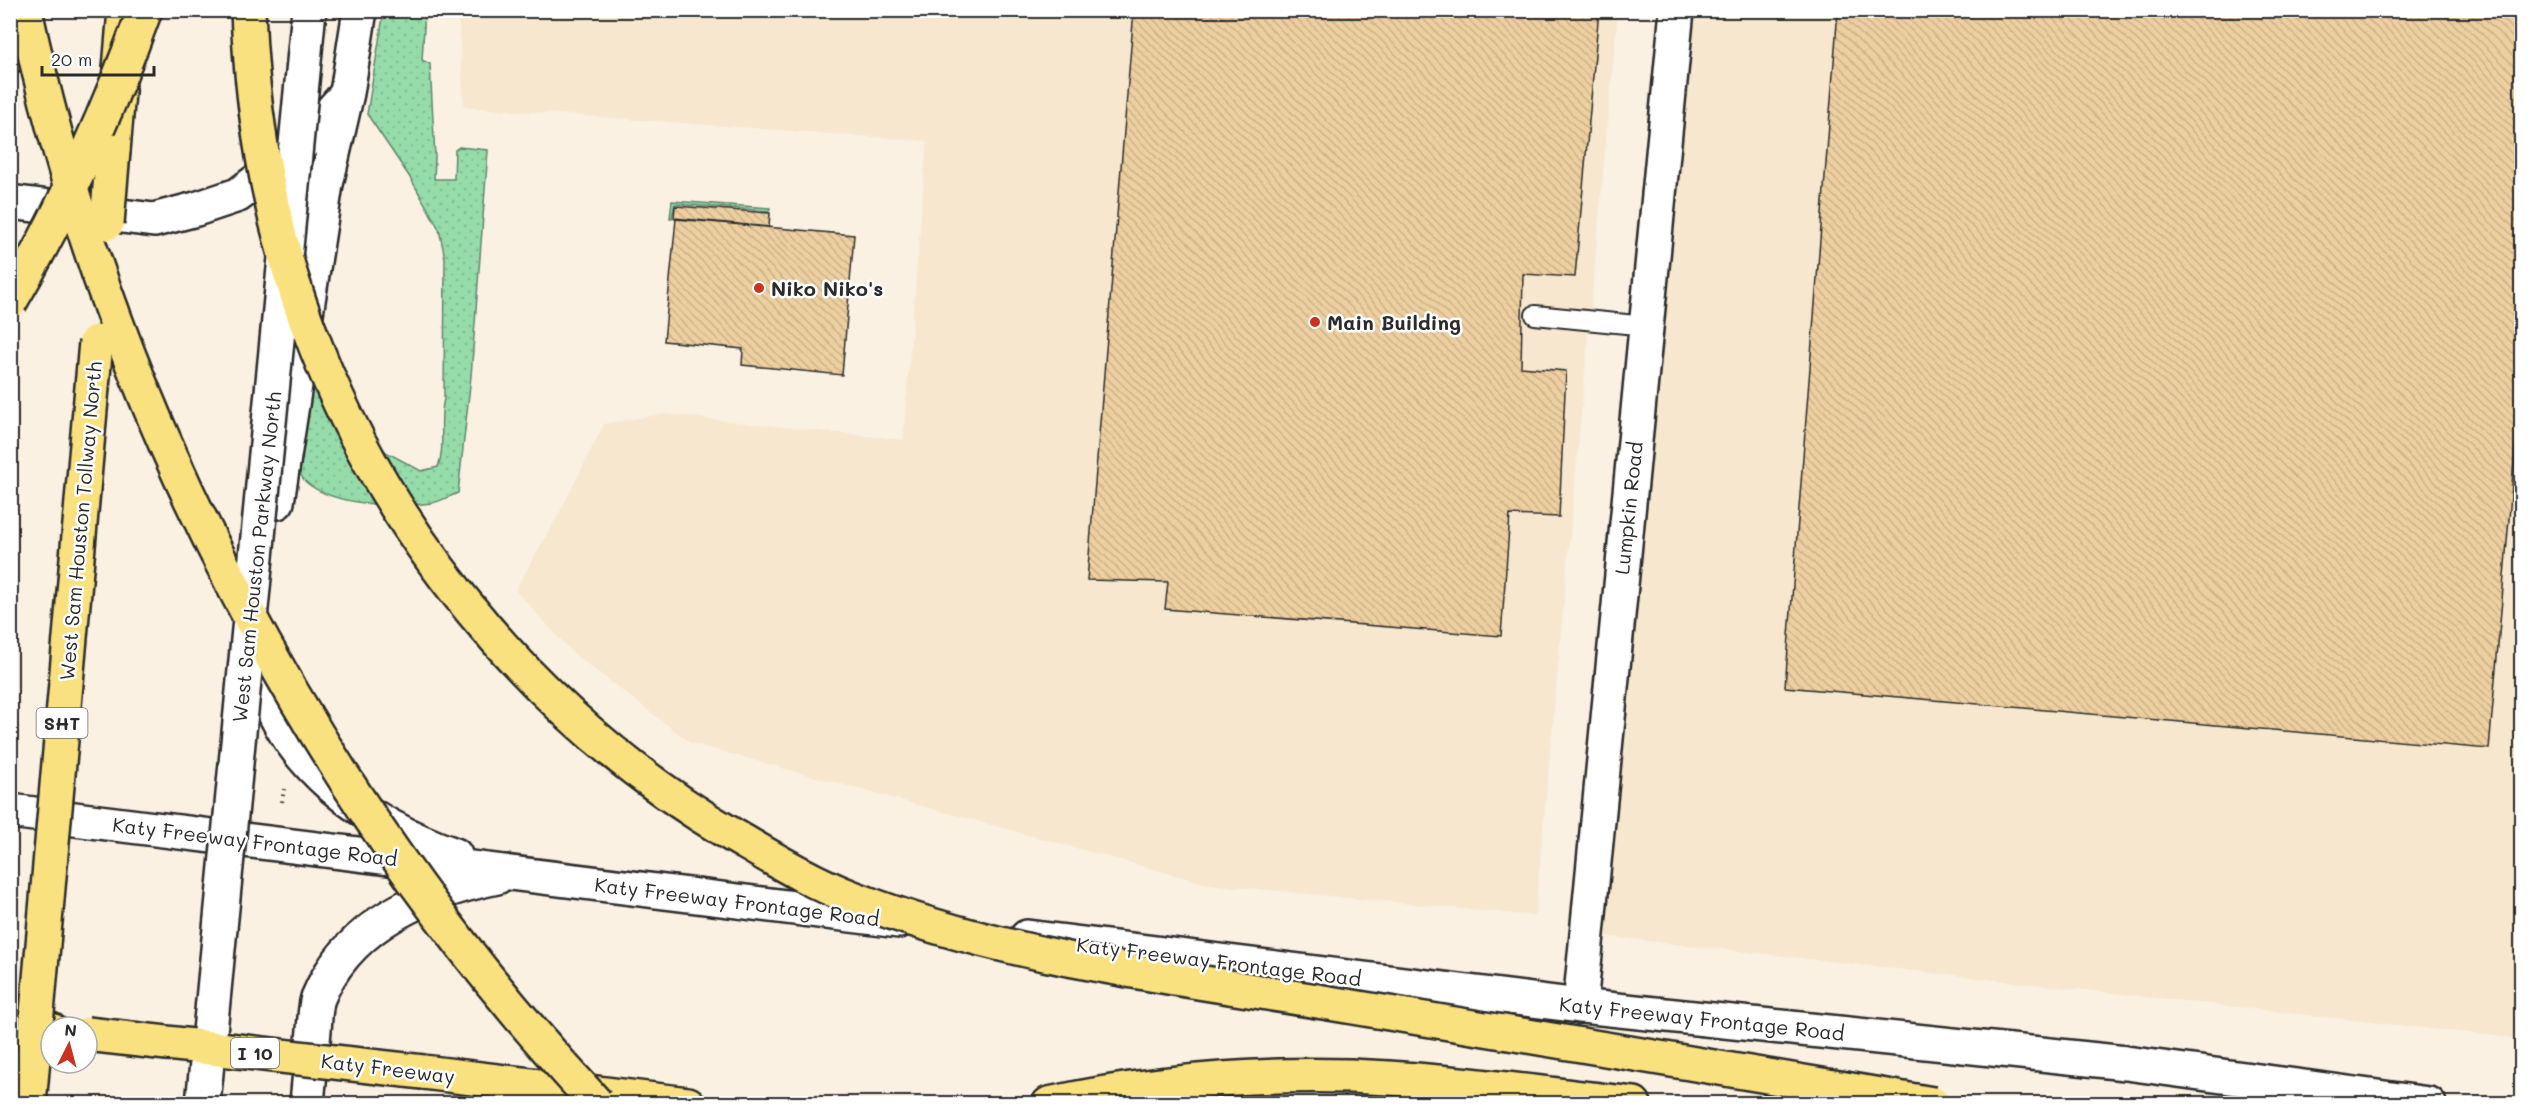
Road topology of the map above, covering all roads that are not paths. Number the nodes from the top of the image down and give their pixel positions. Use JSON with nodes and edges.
{"nodes":[{"id":1,"x":15,"y":10,"type":"edge"},
{"id":2,"x":25,"y":10,"type":"edge"},
{"id":3,"x":125,"y":10,"type":"edge"},
{"id":4,"x":145,"y":10,"type":"edge"},
{"id":5,"x":248,"y":10,"type":"edge"},
{"id":6,"x":309,"y":10,"type":"edge"},
{"id":7,"x":360,"y":10,"type":"edge"},
{"id":8,"x":1677,"y":10,"type":"edge"},
{"id":9,"x":10,"y":56,"type":"edge"},
{"id":10,"x":347,"y":93,"type":"junction"},
{"id":11,"x":10,"y":202,"type":"edge"},
{"id":12,"x":10,"y":302,"type":"edge"},
{"id":13,"x":1535,"y":315,"type":"dead end"},
{"id":14,"x":1646,"y":326,"type":"junction"},
{"id":15,"x":259,"y":671,"type":"junction"},
{"id":16,"x":10,"y":811,"type":"edge"},
{"id":17,"x":242,"y":839,"type":"junction"},
{"id":18,"x":529,"y":875,"type":"junction"},
{"id":19,"x":1580,"y":1006,"type":"junction"},
{"id":20,"x":10,"y":1026,"type":"edge"},
{"id":21,"x":39,"y":1029,"type":"edge"},
{"id":22,"x":99,"y":1035,"type":"edge"},
{"id":23,"x":684,"y":1103,"type":"edge"},
{"id":24,"x":29,"y":1104,"type":"edge"},
{"id":25,"x":203,"y":1104,"type":"edge"},
{"id":26,"x":217,"y":1104,"type":"edge"},
{"id":27,"x":307,"y":1104,"type":"edge"},
{"id":28,"x":597,"y":1104,"type":"edge"},
{"id":29,"x":714,"y":1104,"type":"edge"},
{"id":30,"x":1049,"y":1104,"type":"edge"},
{"id":31,"x":1634,"y":1104,"type":"edge"},
{"id":32,"x":1933,"y":1104,"type":"edge"},
{"id":33,"x":2429,"y":1104,"type":"edge"}],
"edges":[{"from":1,"to":9,"type":"highway"},
{"from":2,"to":28,"type":"highway","bridge":true},
{"from":3,"to":24,"type":"highway","name":"West Sam Houston Tollway North","number":"SHT","bridge":true},
{"from":4,"to":12,"type":"highway","bridge":true},
{"from":5,"to":32,"type":"highway","bridge":true},
{"from":6,"to":25,"type":"main road","name":"West Sam Houston Parkway North","bridge":true},
{"from":7,"to":10,"type":"main road"},
{"from":8,"to":14,"type":"main road","name":"Lumpkin Road"},
{"from":10,"to":11,"type":"main road"},
{"from":10,"to":15,"type":"main road"},
{"from":13,"to":14,"type":"lane"},
{"from":14,"to":19,"type":"main road","name":"Lumpkin Road"},
{"from":15,"to":17,"type":"main road"},
{"from":15,"to":18,"type":"main road"},
{"from":16,"to":17,"type":"main road","name":"Katy Freeway Frontage Road"},
{"from":17,"to":18,"type":"main road","name":"Katy Freeway Frontage Road"},
{"from":17,"to":26,"type":"main road"},
{"from":18,"to":19,"type":"main road","name":"Katy Freeway Frontage Road"},
{"from":18,"to":27,"type":"main road"},
{"from":19,"to":33,"type":"main road","name":"Katy Freeway Frontage Road"},
{"from":20,"to":21,"type":"highway"},
{"from":22,"to":23,"type":"highway","name":"Katy Freeway","number":"I 10","bridge":true},
{"from":23,"to":29,"type":"highway","name":"Katy Freeway"},
{"from":30,"to":31,"type":"highway"}]}
